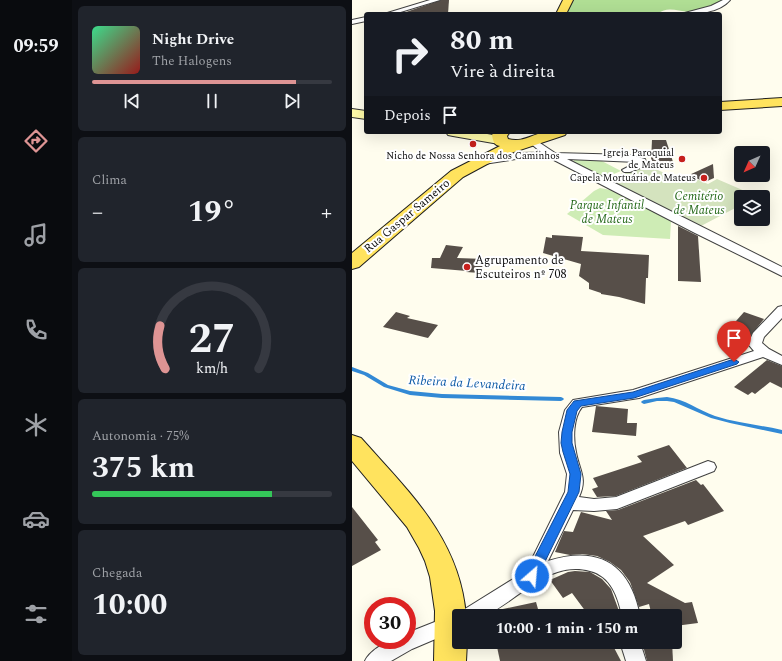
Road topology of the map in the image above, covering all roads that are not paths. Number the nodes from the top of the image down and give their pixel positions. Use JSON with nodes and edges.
{"nodes":[{"id":1,"x":437,"y":0,"type":"edge"},
{"id":2,"x":568,"y":0,"type":"edge"},
{"id":3,"x":727,"y":0,"type":"edge"},
{"id":4,"x":395,"y":12,"type":"edge"},
{"id":5,"x":561,"y":12,"type":"edge"},
{"id":6,"x":692,"y":12,"type":"edge"},
{"id":7,"x":364,"y":19,"type":"edge"},
{"id":8,"x":353,"y":22,"type":"edge"},
{"id":9,"x":782,"y":102,"type":"edge"},
{"id":10,"x":722,"y":106,"type":"edge"},
{"id":11,"x":352,"y":113,"type":"edge"},
{"id":12,"x":364,"y":115,"type":"edge"},
{"id":13,"x":462,"y":134,"type":"edge"},
{"id":14,"x":468,"y":134,"type":"edge"},
{"id":15,"x":553,"y":134,"type":"edge"},
{"id":16,"x":474,"y":136,"type":"junction"},
{"id":17,"x":501,"y":136,"type":"edge"},
{"id":18,"x":529,"y":141,"type":"edge"},
{"id":19,"x":481,"y":153,"type":"junction"},
{"id":20,"x":554,"y":156,"type":"junction"},
{"id":21,"x":464,"y":170,"type":"junction"},
{"id":22,"x":627,"y":170,"type":"dead end"},
{"id":23,"x":352,"y":262,"type":"edge"},
{"id":24,"x":782,"y":272,"type":"edge"},
{"id":25,"x":782,"y":310,"type":"edge"},
{"id":26,"x":764,"y":352,"type":"junction"},
{"id":27,"x":782,"y":361,"type":"edge"},
{"id":28,"x":352,"y":444,"type":"edge"},
{"id":29,"x":708,"y":467,"type":"dead end"},
{"id":30,"x":569,"y":503,"type":"junction"},
{"id":31,"x":532,"y":576,"type":"junction"},
{"id":32,"x":454,"y":609,"type":"edge"},
{"id":33,"x":477,"y":609,"type":"edge"},
{"id":34,"x":629,"y":609,"type":"edge"},
{"id":35,"x":452,"y":623,"type":"edge"},
{"id":36,"x":452,"y":641,"type":"edge"},
{"id":37,"x":632,"y":649,"type":"edge"},
{"id":38,"x":375,"y":661,"type":"edge"},
{"id":39,"x":450,"y":661,"type":"edge"},
{"id":40,"x":636,"y":661,"type":"edge"}],
"edges":[{"from":1,"to":4,"type":"street"},
{"from":2,"to":5,"type":"main road"},
{"from":3,"to":6,"type":"street"},
{"from":7,"to":8,"type":"street"},
{"from":9,"to":10,"type":"main road"},
{"from":11,"to":12,"type":"main road"},
{"from":13,"to":16,"type":"main road"},
{"from":14,"to":17,"type":"main road"},
{"from":15,"to":18,"type":"main road"},
{"from":16,"to":17,"type":"main road"},
{"from":16,"to":19,"type":"main road"},
{"from":17,"to":18,"type":"main road"},
{"from":17,"to":19,"type":"main road"},
{"from":18,"to":20,"type":"street"},
{"from":18,"to":21,"type":"main road"},
{"from":19,"to":21,"type":"main road"},
{"from":20,"to":21,"type":"street"},
{"from":20,"to":22,"type":"street"},
{"from":20,"to":24,"type":"street"},
{"from":21,"to":23,"type":"main road","name":"Rua Gaspar Sameiro"},
{"from":25,"to":26,"type":"street"},
{"from":26,"to":27,"type":"street"},
{"from":26,"to":30,"type":"street"},
{"from":28,"to":32,"type":"main road"},
{"from":29,"to":30,"type":"street"},
{"from":30,"to":31,"type":"street"},
{"from":31,"to":33,"type":"street"},
{"from":31,"to":34,"type":"street"},
{"from":35,"to":38,"type":"street"},
{"from":36,"to":39,"type":"main road"},
{"from":37,"to":40,"type":"street"}]}
